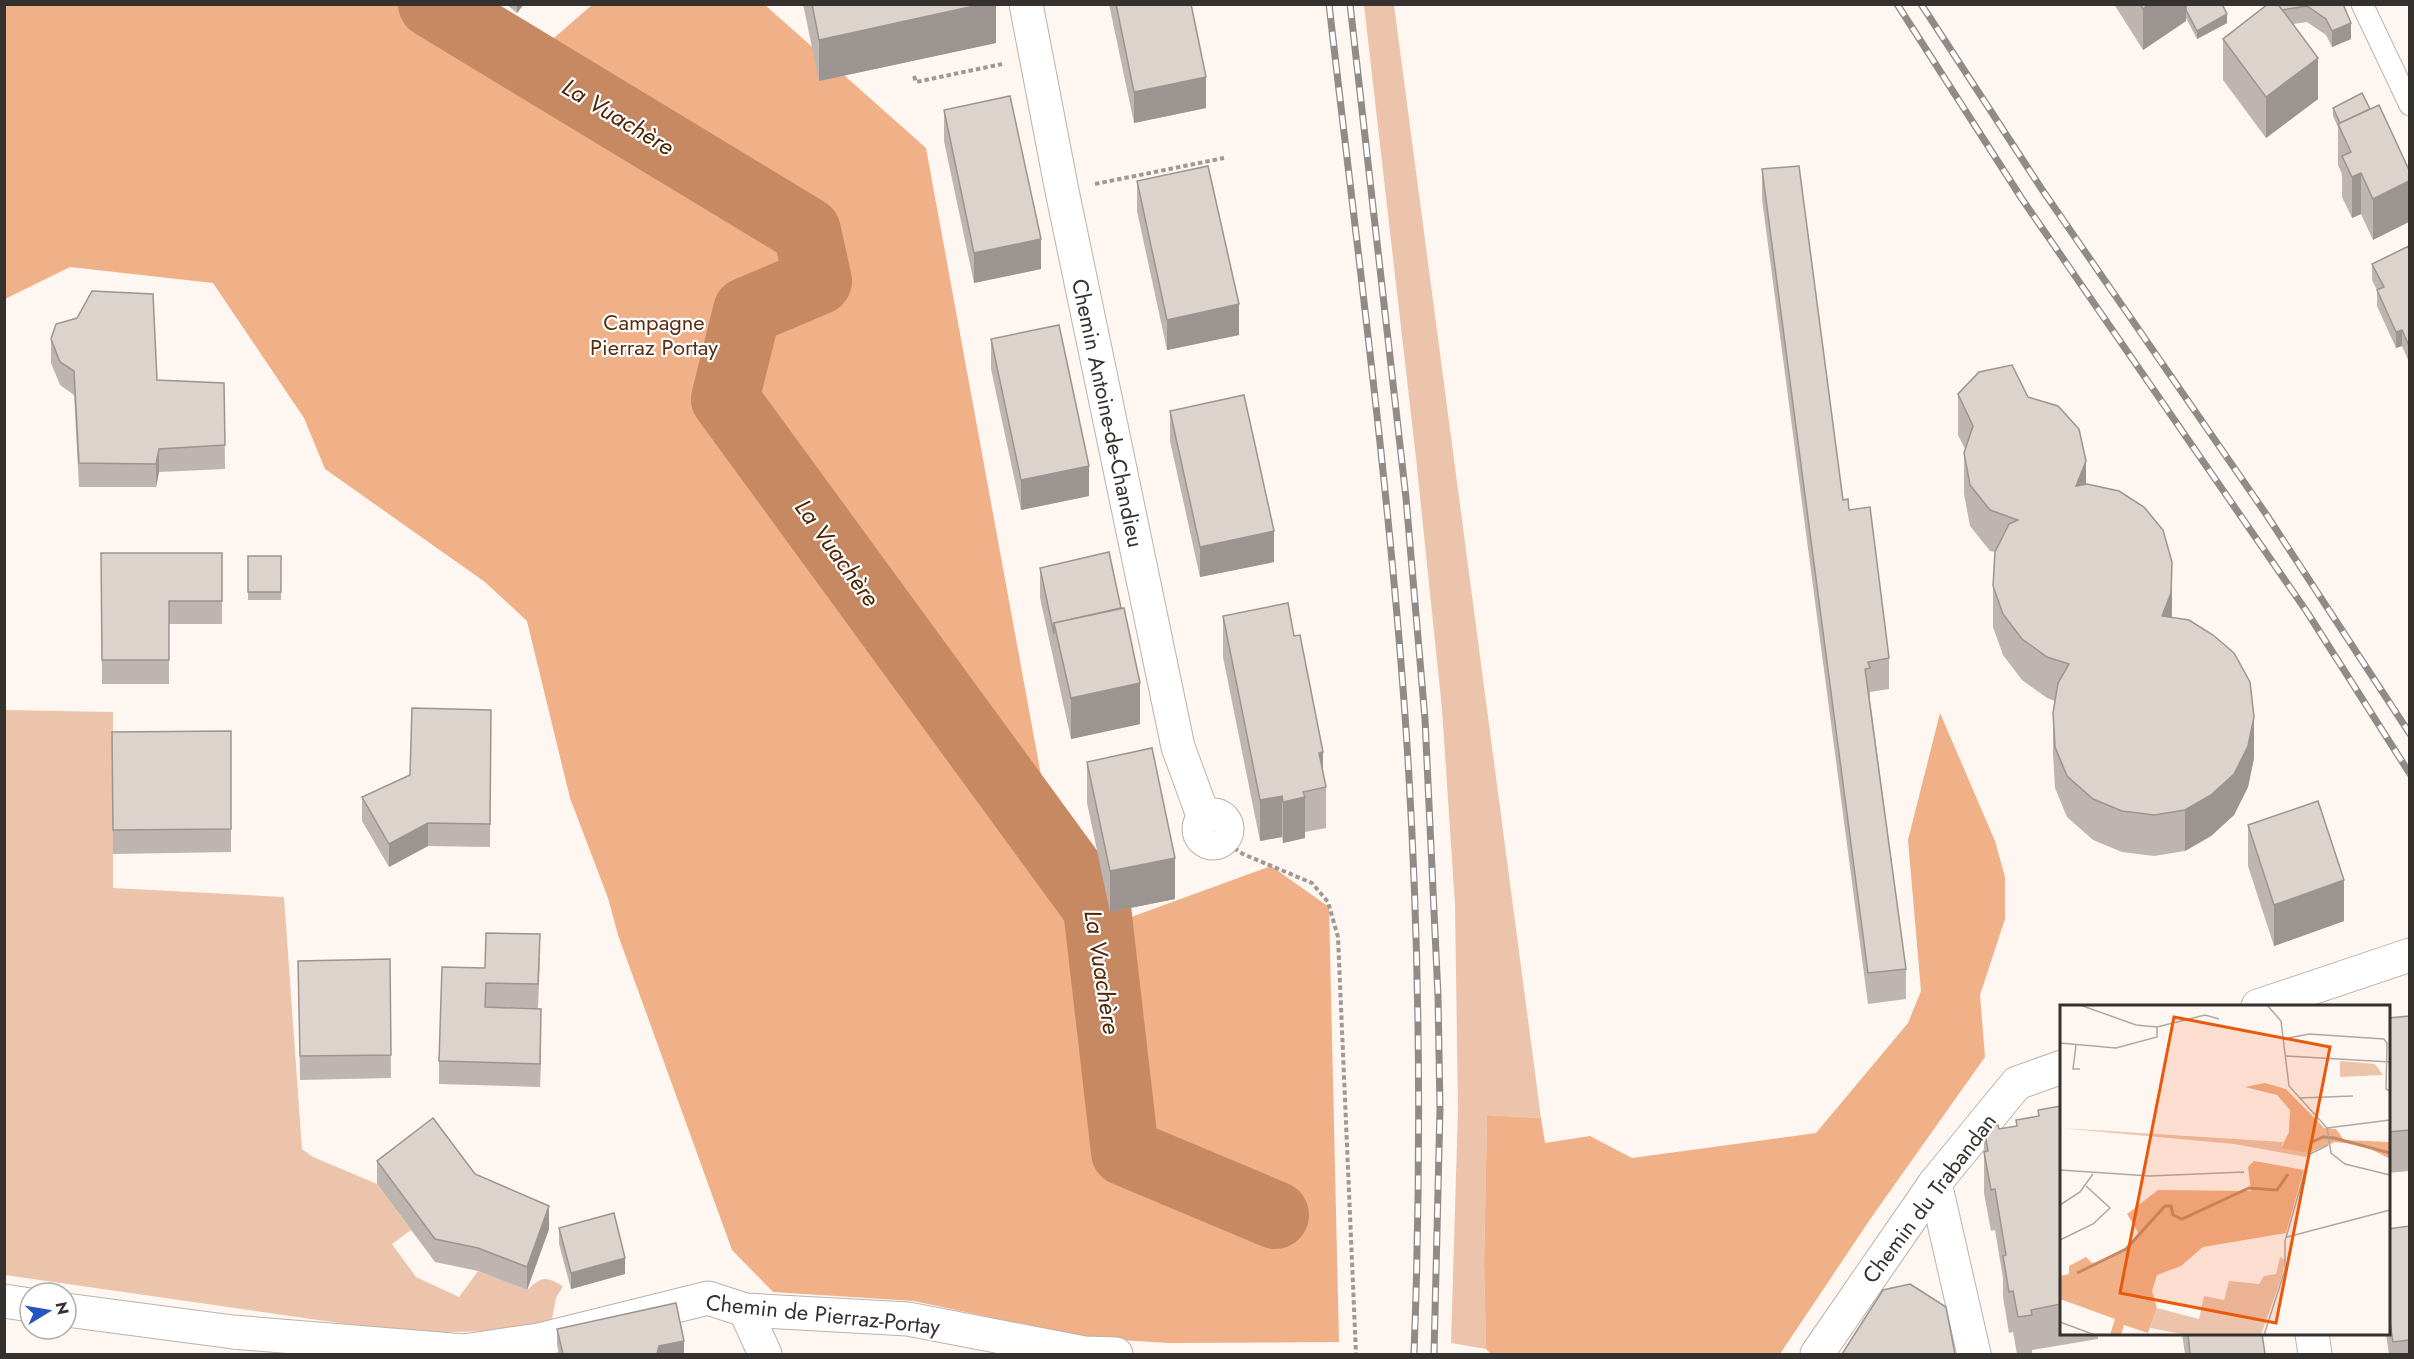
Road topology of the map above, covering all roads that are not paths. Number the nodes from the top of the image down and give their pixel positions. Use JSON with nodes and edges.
{"nodes":[{"id":1,"x":1026,"y":4,"type":"edge"},
{"id":2,"x":2362,"y":4,"type":"edge"},
{"id":3,"x":2409,"y":105,"type":"edge"},
{"id":4,"x":1214,"y":829,"type":"road end"},
{"id":5,"x":2407,"y":966,"type":"edge"},
{"id":6,"x":2269,"y":1005,"type":"edge"},
{"id":7,"x":2060,"y":1067,"type":"edge"},
{"id":8,"x":1935,"y":1183,"type":"junction"},
{"id":9,"x":745,"y":1310,"type":"junction"},
{"id":10,"x":78,"y":1312,"type":"edge"},
{"id":11,"x":2312,"y":1335,"type":"edge"},
{"id":12,"x":765,"y":1354,"type":"edge"},
{"id":13,"x":1116,"y":1354,"type":"edge"},
{"id":14,"x":1816,"y":1354,"type":"edge"},
{"id":15,"x":1974,"y":1354,"type":"edge"},
{"id":16,"x":2315,"y":1354,"type":"edge"}],
"edges":[{"from":1,"to":4,"type":"street","name":"Chemin Antoine-de-Chandieu"},
{"from":2,"to":3,"type":"lane"},
{"from":5,"to":6,"type":"street"},
{"from":7,"to":8,"type":"street","name":"Chemin du Trabandan"},
{"from":8,"to":14,"type":"street","name":"Chemin du Trabandan"},
{"from":8,"to":15,"type":"street"},
{"from":9,"to":10,"type":"street","name":"Chemin de Pierraz-Portay"},
{"from":9,"to":12,"type":"street"},
{"from":9,"to":13,"type":"street","name":"Chemin de Pierraz-Portay"},
{"from":11,"to":16,"type":"street"}]}
